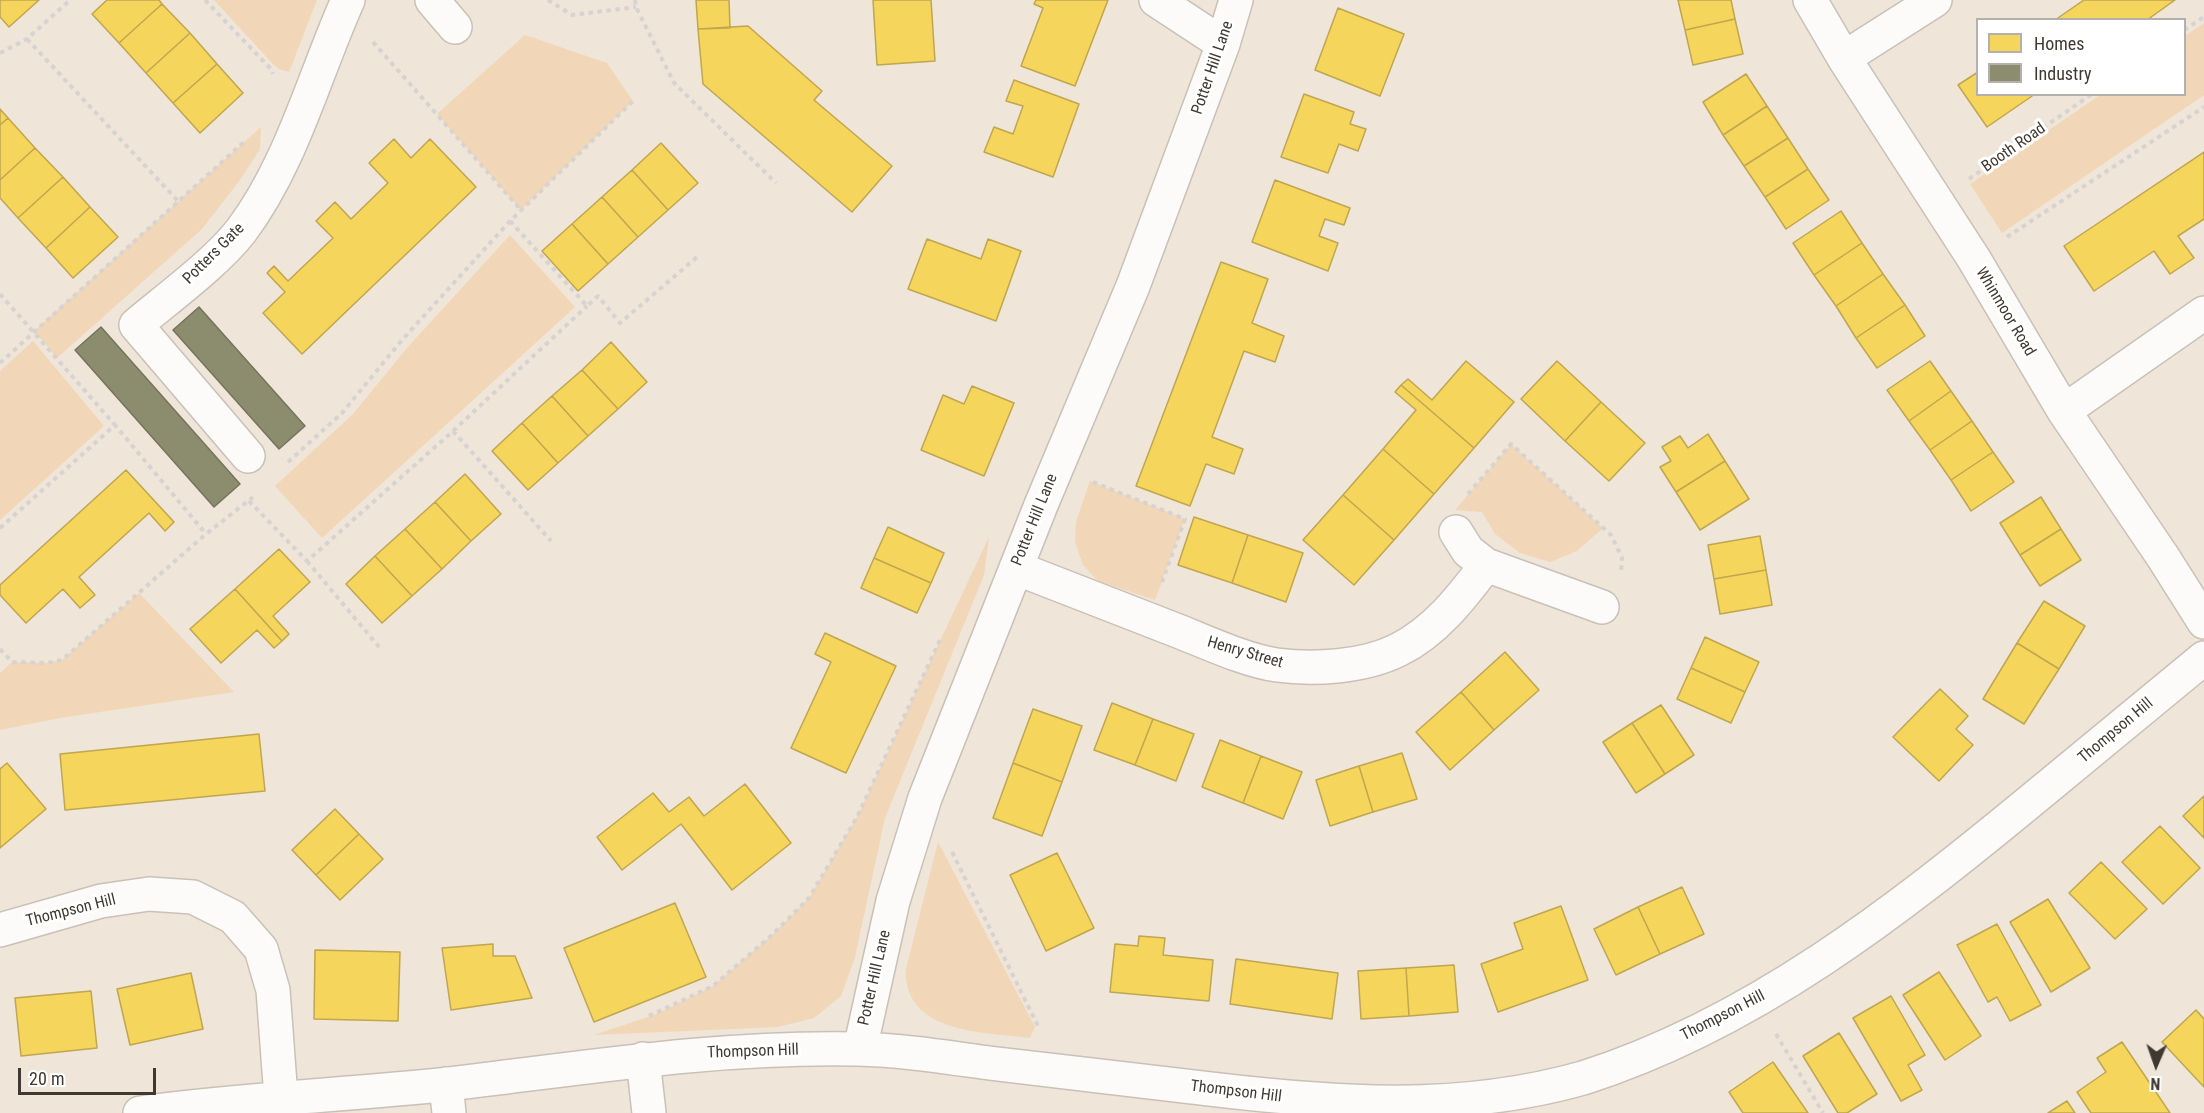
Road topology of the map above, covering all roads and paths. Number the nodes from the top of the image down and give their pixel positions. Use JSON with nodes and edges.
{"nodes":[{"id":1,"x":70,"y":0,"type":"edge"},
{"id":2,"x":205,"y":0,"type":"edge"},
{"id":3,"x":432,"y":0,"type":"edge"},
{"id":4,"x":548,"y":0,"type":"edge"},
{"id":5,"x":635,"y":0,"type":"edge"},
{"id":6,"x":1156,"y":0,"type":"edge"},
{"id":7,"x":1236,"y":0,"type":"edge"},
{"id":8,"x":1810,"y":0,"type":"edge"},
{"id":9,"x":1935,"y":0,"type":"edge"},
{"id":10,"x":346,"y":6,"type":"edge"},
{"id":11,"x":636,"y":7,"type":"junction"},
{"id":12,"x":2204,"y":17,"type":"edge"},
{"id":13,"x":455,"y":27,"type":"dead end"},
{"id":14,"x":2186,"y":29,"type":"edge"},
{"id":15,"x":27,"y":39,"type":"junction"},
{"id":16,"x":1223,"y":44,"type":"junction"},
{"id":17,"x":0,"y":53,"type":"edge"},
{"id":18,"x":1844,"y":58,"type":"junction"},
{"id":19,"x":276,"y":82,"type":"dead end"},
{"id":20,"x":2088,"y":96,"type":"edge"},
{"id":21,"x":633,"y":101,"type":"dead end"},
{"id":22,"x":2204,"y":107,"type":"edge"},
{"id":23,"x":252,"y":134,"type":"dead end"},
{"id":24,"x":776,"y":183,"type":"dead end"},
{"id":25,"x":178,"y":201,"type":"junction"},
{"id":26,"x":1936,"y":202,"type":"junction"},
{"id":27,"x":521,"y":210,"type":"junction"},
{"id":28,"x":510,"y":221,"type":"junction"},
{"id":29,"x":697,"y":257,"type":"dead end"},
{"id":30,"x":1974,"y":259,"type":"junction"},
{"id":31,"x":0,"y":294,"type":"edge"},
{"id":32,"x":587,"y":306,"type":"junction"},
{"id":33,"x":2204,"y":313,"type":"edge"},
{"id":34,"x":34,"y":331,"type":"junction"},
{"id":35,"x":0,"y":363,"type":"edge"},
{"id":36,"x":2064,"y":411,"type":"junction"},
{"id":37,"x":115,"y":425,"type":"junction"},
{"id":38,"x":453,"y":431,"type":"junction"},
{"id":39,"x":248,"y":456,"type":"dead end"},
{"id":40,"x":283,"y":467,"type":"dead end"},
{"id":41,"x":1057,"y":467,"type":"junction"},
{"id":42,"x":256,"y":494,"type":"dead end"},
{"id":43,"x":249,"y":501,"type":"junction"},
{"id":44,"x":0,"y":528,"type":"edge"},
{"id":45,"x":1456,"y":532,"type":"joint"},
{"id":46,"x":206,"y":534,"type":"junction"},
{"id":47,"x":551,"y":541,"type":"dead end"},
{"id":48,"x":307,"y":561,"type":"junction"},
{"id":49,"x":1486,"y":565,"type":"junction"},
{"id":50,"x":1016,"y":568,"type":"junction"},
{"id":51,"x":1602,"y":607,"type":"joint"},
{"id":52,"x":1148,"y":619,"type":"junction"},
{"id":53,"x":2204,"y":622,"type":"edge"},
{"id":54,"x":944,"y":633,"type":"dead end"},
{"id":55,"x":379,"y":648,"type":"dead end"},
{"id":56,"x":0,"y":649,"type":"edge"},
{"id":57,"x":2204,"y":658,"type":"edge"},
{"id":58,"x":925,"y":798,"type":"junction"},
{"id":59,"x":0,"y":930,"type":"edge"},
{"id":60,"x":1756,"y":1000,"type":"junction"},
{"id":61,"x":644,"y":1018,"type":"dead end"},
{"id":62,"x":860,"y":1049,"type":"junction"},
{"id":63,"x":644,"y":1059,"type":"junction"},
{"id":64,"x":1043,"y":1070,"type":"junction"},
{"id":65,"x":281,"y":1098,"type":"junction"},
{"id":66,"x":447,"y":1099,"type":"edge"},
{"id":67,"x":140,"y":1113,"type":"edge"},
{"id":68,"x":649,"y":1113,"type":"edge"},
{"id":69,"x":1823,"y":1113,"type":"edge"}],
"edges":[{"from":1,"to":15,"type":"path"},
{"from":2,"to":19,"type":"path"},
{"from":3,"to":13,"type":"street"},
{"from":4,"to":11,"type":"path"},
{"from":5,"to":11,"type":"path"},
{"from":6,"to":16,"type":"street"},
{"from":7,"to":16,"type":"street","name":"Potter Hill Lane"},
{"from":8,"to":18,"type":"street","name":"Whinmoor Road"},
{"from":9,"to":18,"type":"street"},
{"from":10,"to":27,"type":"path"},
{"from":10,"to":39,"type":"street","name":"Potters Gate"},
{"from":11,"to":24,"type":"path"},
{"from":12,"to":14,"type":"path"},
{"from":15,"to":17,"type":"path"},
{"from":15,"to":25,"type":"path"},
{"from":16,"to":41,"type":"street","name":"Potter Hill Lane"},
{"from":18,"to":26,"type":"street","name":"Whinmoor Road"},
{"from":20,"to":26,"type":"path","name":"Booth Road"},
{"from":21,"to":27,"type":"path"},
{"from":22,"to":30,"type":"path"},
{"from":23,"to":25,"type":"path"},
{"from":25,"to":34,"type":"path"},
{"from":26,"to":30,"type":"street","name":"Whinmoor Road"},
{"from":27,"to":28,"type":"path"},
{"from":28,"to":32,"type":"path"},
{"from":28,"to":40,"type":"path"},
{"from":29,"to":32,"type":"path"},
{"from":30,"to":36,"type":"street","name":"Whinmoor Road"},
{"from":31,"to":34,"type":"path"},
{"from":32,"to":38,"type":"path"},
{"from":33,"to":36,"type":"street"},
{"from":34,"to":35,"type":"path"},
{"from":34,"to":37,"type":"path"},
{"from":36,"to":53,"type":"street","name":"Whinmoor Road"},
{"from":37,"to":44,"type":"path"},
{"from":37,"to":46,"type":"path"},
{"from":38,"to":47,"type":"path"},
{"from":38,"to":48,"type":"path"},
{"from":41,"to":50,"type":"street","name":"Potter Hill Lane"},
{"from":41,"to":52,"type":"path"},
{"from":42,"to":43,"type":"path"},
{"from":43,"to":46,"type":"path"},
{"from":43,"to":48,"type":"path"},
{"from":45,"to":49,"type":"street"},
{"from":45,"to":51,"type":"path"},
{"from":46,"to":56,"type":"path"},
{"from":48,"to":55,"type":"path"},
{"from":49,"to":51,"type":"street"},
{"from":49,"to":52,"type":"street","name":"Henry Street"},
{"from":50,"to":52,"type":"street","name":"Henry Street"},
{"from":50,"to":58,"type":"street","name":"Potter Hill Lane"},
{"from":54,"to":61,"type":"path"},
{"from":57,"to":60,"type":"street","name":"Thompson Hill"},
{"from":58,"to":62,"type":"street","name":"Potter Hill Lane"},
{"from":58,"to":64,"type":"path"},
{"from":59,"to":65,"type":"street","name":"Thompson Hill"},
{"from":60,"to":64,"type":"street","name":"Thompson Hill"},
{"from":60,"to":69,"type":"path"},
{"from":62,"to":63,"type":"street","name":"Thompson Hill"},
{"from":62,"to":64,"type":"street","name":"Thompson Hill"},
{"from":63,"to":66,"type":"street","name":"Thompson Hill"},
{"from":63,"to":68,"type":"street"},
{"from":65,"to":66,"type":"street","name":"Thompson Hill"},
{"from":65,"to":67,"type":"street","name":"Thompson Hill"}]}
